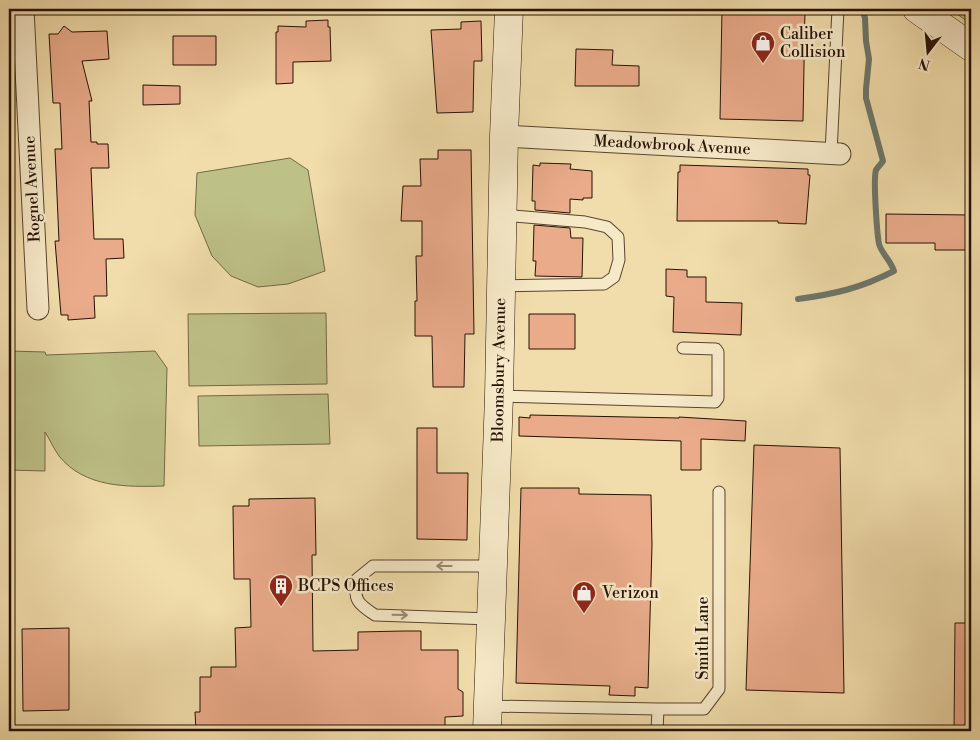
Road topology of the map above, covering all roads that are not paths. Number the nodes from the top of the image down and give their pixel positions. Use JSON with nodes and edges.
{"nodes":[{"id":1,"x":23,"y":9,"type":"edge"},
{"id":2,"x":509,"y":9,"type":"edge"},
{"id":3,"x":838,"y":9,"type":"edge"},
{"id":4,"x":917,"y":9,"type":"edge"},
{"id":5,"x":971,"y":48,"type":"edge"},
{"id":6,"x":504,"y":136,"type":"junction"},
{"id":7,"x":835,"y":153,"type":"joint"},
{"id":8,"x":503,"y":215,"type":"junction"},
{"id":9,"x":501,"y":286,"type":"junction"},
{"id":10,"x":38,"y":309,"type":"dead end"},
{"id":11,"x":683,"y":348,"type":"dead end"},
{"id":12,"x":499,"y":396,"type":"junction"},
{"id":13,"x":719,"y":492,"type":"dead end"},
{"id":14,"x":493,"y":566,"type":"junction"},
{"id":15,"x":491,"y":619,"type":"junction"},
{"id":16,"x":658,"y":709,"type":"junction"},
{"id":17,"x":488,"y":718,"type":"edge"},
{"id":18,"x":657,"y":731,"type":"edge"}],
"edges":[{"from":1,"to":10,"type":"street","name":"Rognel Avenue"},
{"from":2,"to":6,"type":"main road","name":"Bloomsbury Avenue"},
{"from":3,"to":7,"type":"lane"},
{"from":4,"to":5,"type":"main road"},
{"from":6,"to":7,"type":"street","name":"Meadowbrook Avenue"},
{"from":6,"to":8,"type":"main road","name":"Bloomsbury Avenue"},
{"from":8,"to":9,"type":"main road","name":"Bloomsbury Avenue"},
{"from":8,"to":9,"type":"lane"},
{"from":9,"to":12,"type":"main road","name":"Bloomsbury Avenue"},
{"from":11,"to":12,"type":"lane"},
{"from":12,"to":14,"type":"main road","name":"Bloomsbury Avenue"},
{"from":13,"to":16,"type":"lane","name":"Smith Lane"},
{"from":14,"to":15,"type":"main road","name":"Bloomsbury Avenue"},
{"from":14,"to":15,"type":"lane","one_way":true},
{"from":15,"to":17,"type":"main road","name":"Bloomsbury Avenue"},
{"from":16,"to":17,"type":"lane"},
{"from":16,"to":18,"type":"lane"}]}
